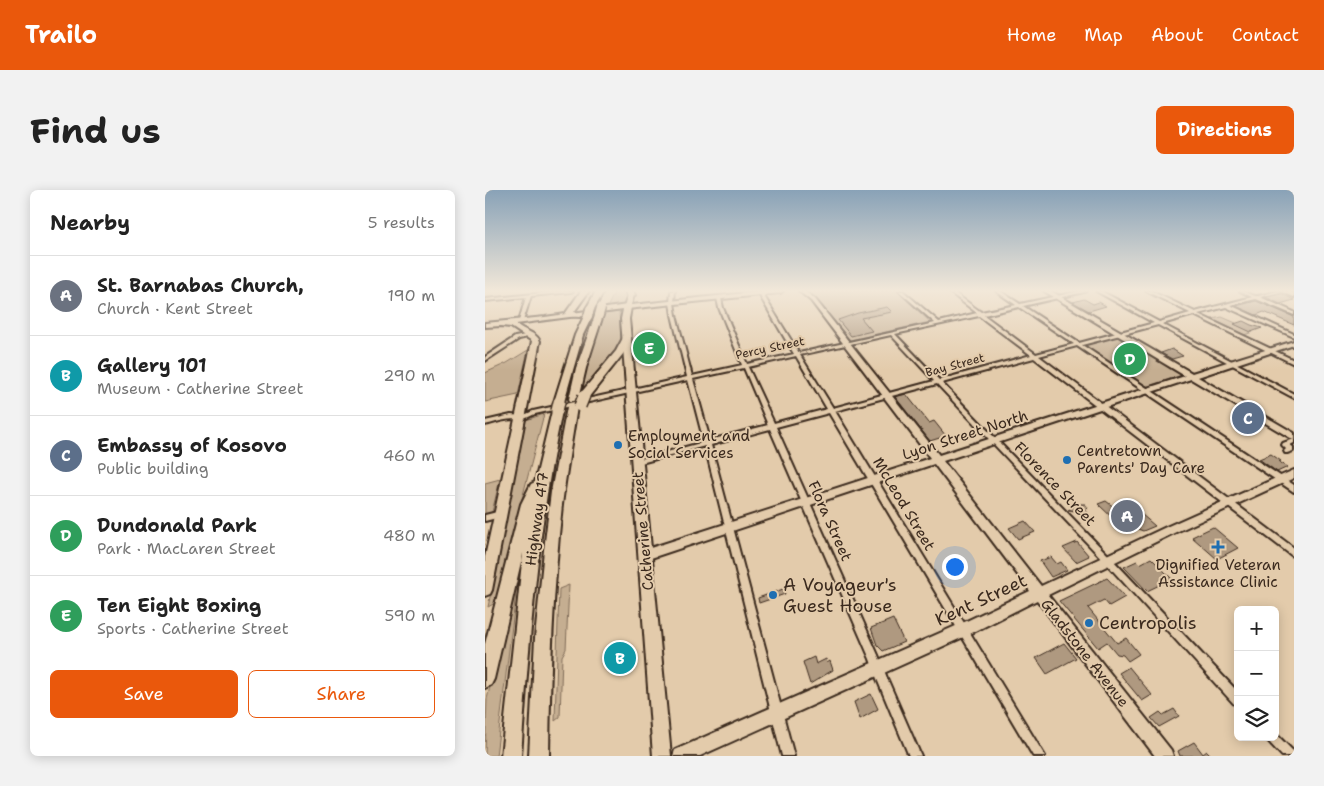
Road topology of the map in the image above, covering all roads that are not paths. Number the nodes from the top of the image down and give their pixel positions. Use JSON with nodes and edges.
{"nodes":[{"id":1,"x":522,"y":317,"type":"edge"},
{"id":2,"x":551,"y":317,"type":"edge"},
{"id":3,"x":553,"y":317,"type":"edge"},
{"id":4,"x":589,"y":317,"type":"edge"},
{"id":5,"x":591,"y":317,"type":"edge"},
{"id":6,"x":626,"y":317,"type":"edge"},
{"id":7,"x":675,"y":317,"type":"edge"},
{"id":8,"x":725,"y":317,"type":"edge"},
{"id":9,"x":776,"y":317,"type":"edge"},
{"id":10,"x":826,"y":317,"type":"edge"},
{"id":11,"x":932,"y":317,"type":"edge"},
{"id":12,"x":964,"y":317,"type":"edge"},
{"id":13,"x":984,"y":317,"type":"edge"},
{"id":14,"x":1038,"y":317,"type":"edge"},
{"id":15,"x":1092,"y":317,"type":"edge"},
{"id":16,"x":1147,"y":317,"type":"edge"},
{"id":17,"x":1178,"y":317,"type":"edge"},
{"id":18,"x":1203,"y":317,"type":"edge"},
{"id":19,"x":1253,"y":317,"type":"edge"},
{"id":20,"x":548,"y":318,"type":"junction"},
{"id":21,"x":521,"y":321,"type":"junction"},
{"id":22,"x":498,"y":323,"type":"junction"},
{"id":23,"x":938,"y":323,"type":"junction"},
{"id":24,"x":1158,"y":323,"type":"junction"},
{"id":25,"x":485,"y":325,"type":"edge"},
{"id":26,"x":518,"y":330,"type":"junction"},
{"id":27,"x":891,"y":333,"type":"junction"},
{"id":28,"x":1118,"y":333,"type":"junction"},
{"id":29,"x":529,"y":335,"type":"junction"},
{"id":30,"x":1294,"y":336,"type":"edge"},
{"id":31,"x":627,"y":338,"type":"junction"},
{"id":32,"x":513,"y":341,"type":"junction"},
{"id":33,"x":845,"y":343,"type":"junction"},
{"id":34,"x":1294,"y":343,"type":"edge"},
{"id":35,"x":1078,"y":344,"type":"junction"},
{"id":36,"x":1271,"y":350,"type":"junction"},
{"id":37,"x":797,"y":354,"type":"junction"},
{"id":38,"x":1035,"y":356,"type":"junction"},
{"id":39,"x":485,"y":359,"type":"edge"},
{"id":40,"x":1232,"y":362,"type":"junction"},
{"id":41,"x":1294,"y":362,"type":"edge"},
{"id":42,"x":745,"y":365,"type":"junction"},
{"id":43,"x":1191,"y":376,"type":"junction"},
{"id":44,"x":691,"y":377,"type":"junction"},
{"id":45,"x":937,"y":382,"type":"junction"},
{"id":46,"x":631,"y":390,"type":"junction"},
{"id":47,"x":1147,"y":390,"type":"junction"},
{"id":48,"x":886,"y":396,"type":"junction"},
{"id":49,"x":1294,"y":396,"type":"edge"},
{"id":50,"x":577,"y":402,"type":"junction"},
{"id":51,"x":1100,"y":405,"type":"junction"},
{"id":52,"x":830,"y":410,"type":"junction"},
{"id":53,"x":520,"y":417,"type":"junction"},
{"id":54,"x":485,"y":422,"type":"edge"},
{"id":55,"x":772,"y":426,"type":"junction"},
{"id":56,"x":1294,"y":437,"type":"edge"},
{"id":57,"x":993,"y":441,"type":"junction"},
{"id":58,"x":1294,"y":441,"type":"edge"},
{"id":59,"x":708,"y":443,"type":"junction"},
{"id":60,"x":1287,"y":451,"type":"dead end"},
{"id":61,"x":936,"y":460,"type":"junction"},
{"id":62,"x":637,"y":462,"type":"junction"},
{"id":63,"x":544,"y":469,"type":"junction"},
{"id":64,"x":1294,"y":474,"type":"edge"},
{"id":65,"x":1280,"y":480,"type":"junction"},
{"id":66,"x":872,"y":481,"type":"junction"},
{"id":67,"x":1294,"y":489,"type":"edge"},
{"id":68,"x":805,"y":503,"type":"junction"},
{"id":69,"x":1230,"y":503,"type":"junction"},
{"id":70,"x":501,"y":514,"type":"junction"},
{"id":71,"x":485,"y":518,"type":"edge"},
{"id":72,"x":730,"y":527,"type":"junction"},
{"id":73,"x":1294,"y":553,"type":"edge"},
{"id":74,"x":645,"y":555,"type":"junction"},
{"id":75,"x":1108,"y":560,"type":"junction"},
{"id":76,"x":485,"y":590,"type":"edge"},
{"id":77,"x":1040,"y":593,"type":"junction"},
{"id":78,"x":963,"y":630,"type":"junction"},
{"id":79,"x":878,"y":669,"type":"junction"},
{"id":80,"x":485,"y":678,"type":"edge"},
{"id":81,"x":1234,"y":696,"type":"edge"},
{"id":82,"x":777,"y":714,"type":"junction"},
{"id":83,"x":1276,"y":741,"type":"edge"},
{"id":84,"x":511,"y":756,"type":"edge"},
{"id":85,"x":539,"y":756,"type":"edge"},
{"id":86,"x":662,"y":756,"type":"edge"},
{"id":87,"x":681,"y":756,"type":"edge"},
{"id":88,"x":787,"y":756,"type":"edge"},
{"id":89,"x":915,"y":756,"type":"edge"},
{"id":90,"x":1039,"y":756,"type":"edge"},
{"id":91,"x":1165,"y":756,"type":"edge"},
{"id":92,"x":1290,"y":756,"type":"edge"}],
"edges":[{"from":1,"to":21,"type":"street"},
{"from":2,"to":20,"type":"main road"},
{"from":3,"to":20,"type":"main road"},
{"from":4,"to":63,"type":"highway","name":"Highway 417"},
{"from":5,"to":50,"type":"highway"},
{"from":6,"to":31,"type":"main road","name":"Catherine Street"},
{"from":7,"to":44,"type":"street"},
{"from":8,"to":42,"type":"street","name":"Flora Street"},
{"from":9,"to":37,"type":"street","name":"McLeod Street"},
{"from":10,"to":33,"type":"main road","name":"Gladstone Avenue"},
{"from":11,"to":23,"type":"street"},
{"from":12,"to":23,"type":"street","name":"Percy Street"},
{"from":13,"to":38,"type":"street"},
{"from":14,"to":35,"type":"street"},
{"from":15,"to":28,"type":"main road"},
{"from":16,"to":24,"type":"street"},
{"from":17,"to":24,"type":"street","name":"Bay Street"},
{"from":18,"to":36,"type":"street"},
{"from":19,"to":30,"type":"street"},
{"from":20,"to":21,"type":"main road"},
{"from":21,"to":22,"type":"main road"},
{"from":21,"to":26,"type":"main road"},
{"from":22,"to":25,"type":"main road"},
{"from":22,"to":26,"type":"main road"},
{"from":23,"to":27,"type":"street","name":"Percy Street"},
{"from":24,"to":28,"type":"street","name":"Bay Street"},
{"from":24,"to":40,"type":"street"},
{"from":26,"to":29,"type":"main road"},
{"from":26,"to":32,"type":"street"},
{"from":27,"to":33,"type":"street","name":"Percy Street"},
{"from":27,"to":45,"type":"street","name":"Florence Street"},
{"from":28,"to":35,"type":"street","name":"Bay Street"},
{"from":28,"to":43,"type":"main road"},
{"from":29,"to":32,"type":"street"},
{"from":29,"to":53,"type":"main road"},
{"from":31,"to":46,"type":"main road","name":"Catherine Street"},
{"from":31,"to":50,"type":"highway"},
{"from":32,"to":39,"type":"street"},
{"from":33,"to":37,"type":"street","name":"Percy Street"},
{"from":33,"to":48,"type":"main road","name":"Gladstone Avenue"},
{"from":34,"to":36,"type":"main road","name":"Lyon Street North"},
{"from":35,"to":38,"type":"street","name":"Bay Street"},
{"from":35,"to":47,"type":"street"},
{"from":36,"to":40,"type":"main road","name":"Lyon Street North"},
{"from":36,"to":41,"type":"street"},
{"from":37,"to":42,"type":"street","name":"Percy Street"},
{"from":37,"to":52,"type":"street","name":"McLeod Street"},
{"from":38,"to":45,"type":"street","name":"Bay Street"},
{"from":38,"to":51,"type":"street"},
{"from":40,"to":43,"type":"main road","name":"Lyon Street North"},
{"from":40,"to":49,"type":"street"},
{"from":42,"to":44,"type":"street","name":"Percy Street"},
{"from":42,"to":55,"type":"street","name":"Flora Street"},
{"from":43,"to":47,"type":"main road","name":"Lyon Street North"},
{"from":43,"to":56,"type":"main road"},
{"from":44,"to":46,"type":"street","name":"Percy Street"},
{"from":44,"to":59,"type":"street"},
{"from":45,"to":48,"type":"street","name":"Bay Street"},
{"from":45,"to":57,"type":"street","name":"Florence Street"},
{"from":46,"to":53,"type":"street","name":"Percy Street"},
{"from":46,"to":62,"type":"main road","name":"Catherine Street"},
{"from":47,"to":51,"type":"main road","name":"Lyon Street North"},
{"from":47,"to":65,"type":"street"},
{"from":48,"to":52,"type":"street","name":"Bay Street"},
{"from":48,"to":61,"type":"main road","name":"Gladstone Avenue"},
{"from":50,"to":85,"type":"highway"},
{"from":51,"to":57,"type":"main road","name":"Lyon Street North"},
{"from":51,"to":69,"type":"street"},
{"from":52,"to":55,"type":"street","name":"Bay Street"},
{"from":52,"to":66,"type":"street","name":"McLeod Street"},
{"from":53,"to":54,"type":"street","name":"Percy Street"},
{"from":53,"to":70,"type":"main road"},
{"from":55,"to":59,"type":"street","name":"Bay Street"},
{"from":55,"to":68,"type":"street","name":"Flora Street"},
{"from":57,"to":61,"type":"main road","name":"Lyon Street North"},
{"from":57,"to":75,"type":"street","name":"Florence Street"},
{"from":58,"to":60,"type":"street"},
{"from":59,"to":62,"type":"street","name":"Bay Street"},
{"from":59,"to":72,"type":"street"},
{"from":61,"to":66,"type":"main road","name":"Lyon Street North"},
{"from":61,"to":77,"type":"main road","name":"Gladstone Avenue"},
{"from":62,"to":74,"type":"main road","name":"Catherine Street"},
{"from":63,"to":80,"type":"highway"},
{"from":63,"to":84,"type":"highway","name":"Highway 417"},
{"from":64,"to":65,"type":"main road","name":"Kent Street"},
{"from":65,"to":67,"type":"street"},
{"from":65,"to":69,"type":"main road","name":"Kent Street"},
{"from":66,"to":68,"type":"main road","name":"Lyon Street North"},
{"from":66,"to":78,"type":"street","name":"McLeod Street"},
{"from":68,"to":72,"type":"main road","name":"Lyon Street North"},
{"from":68,"to":79,"type":"street","name":"Flora Street"},
{"from":69,"to":73,"type":"street"},
{"from":69,"to":75,"type":"main road","name":"Kent Street"},
{"from":70,"to":71,"type":"street"},
{"from":70,"to":76,"type":"main road"},
{"from":72,"to":74,"type":"main road","name":"Lyon Street North"},
{"from":72,"to":82,"type":"street"},
{"from":74,"to":86,"type":"main road","name":"Catherine Street"},
{"from":75,"to":77,"type":"main road","name":"Kent Street"},
{"from":75,"to":81,"type":"street","name":"Florence Street"},
{"from":77,"to":78,"type":"main road","name":"Kent Street"},
{"from":77,"to":91,"type":"main road","name":"Gladstone Avenue"},
{"from":78,"to":79,"type":"main road","name":"Kent Street"},
{"from":78,"to":90,"type":"street","name":"McLeod Street"},
{"from":79,"to":82,"type":"main road","name":"Kent Street"},
{"from":79,"to":89,"type":"street","name":"Flora Street"},
{"from":82,"to":87,"type":"main road","name":"Kent Street"},
{"from":82,"to":88,"type":"street"},
{"from":83,"to":92,"type":"street"}]}
